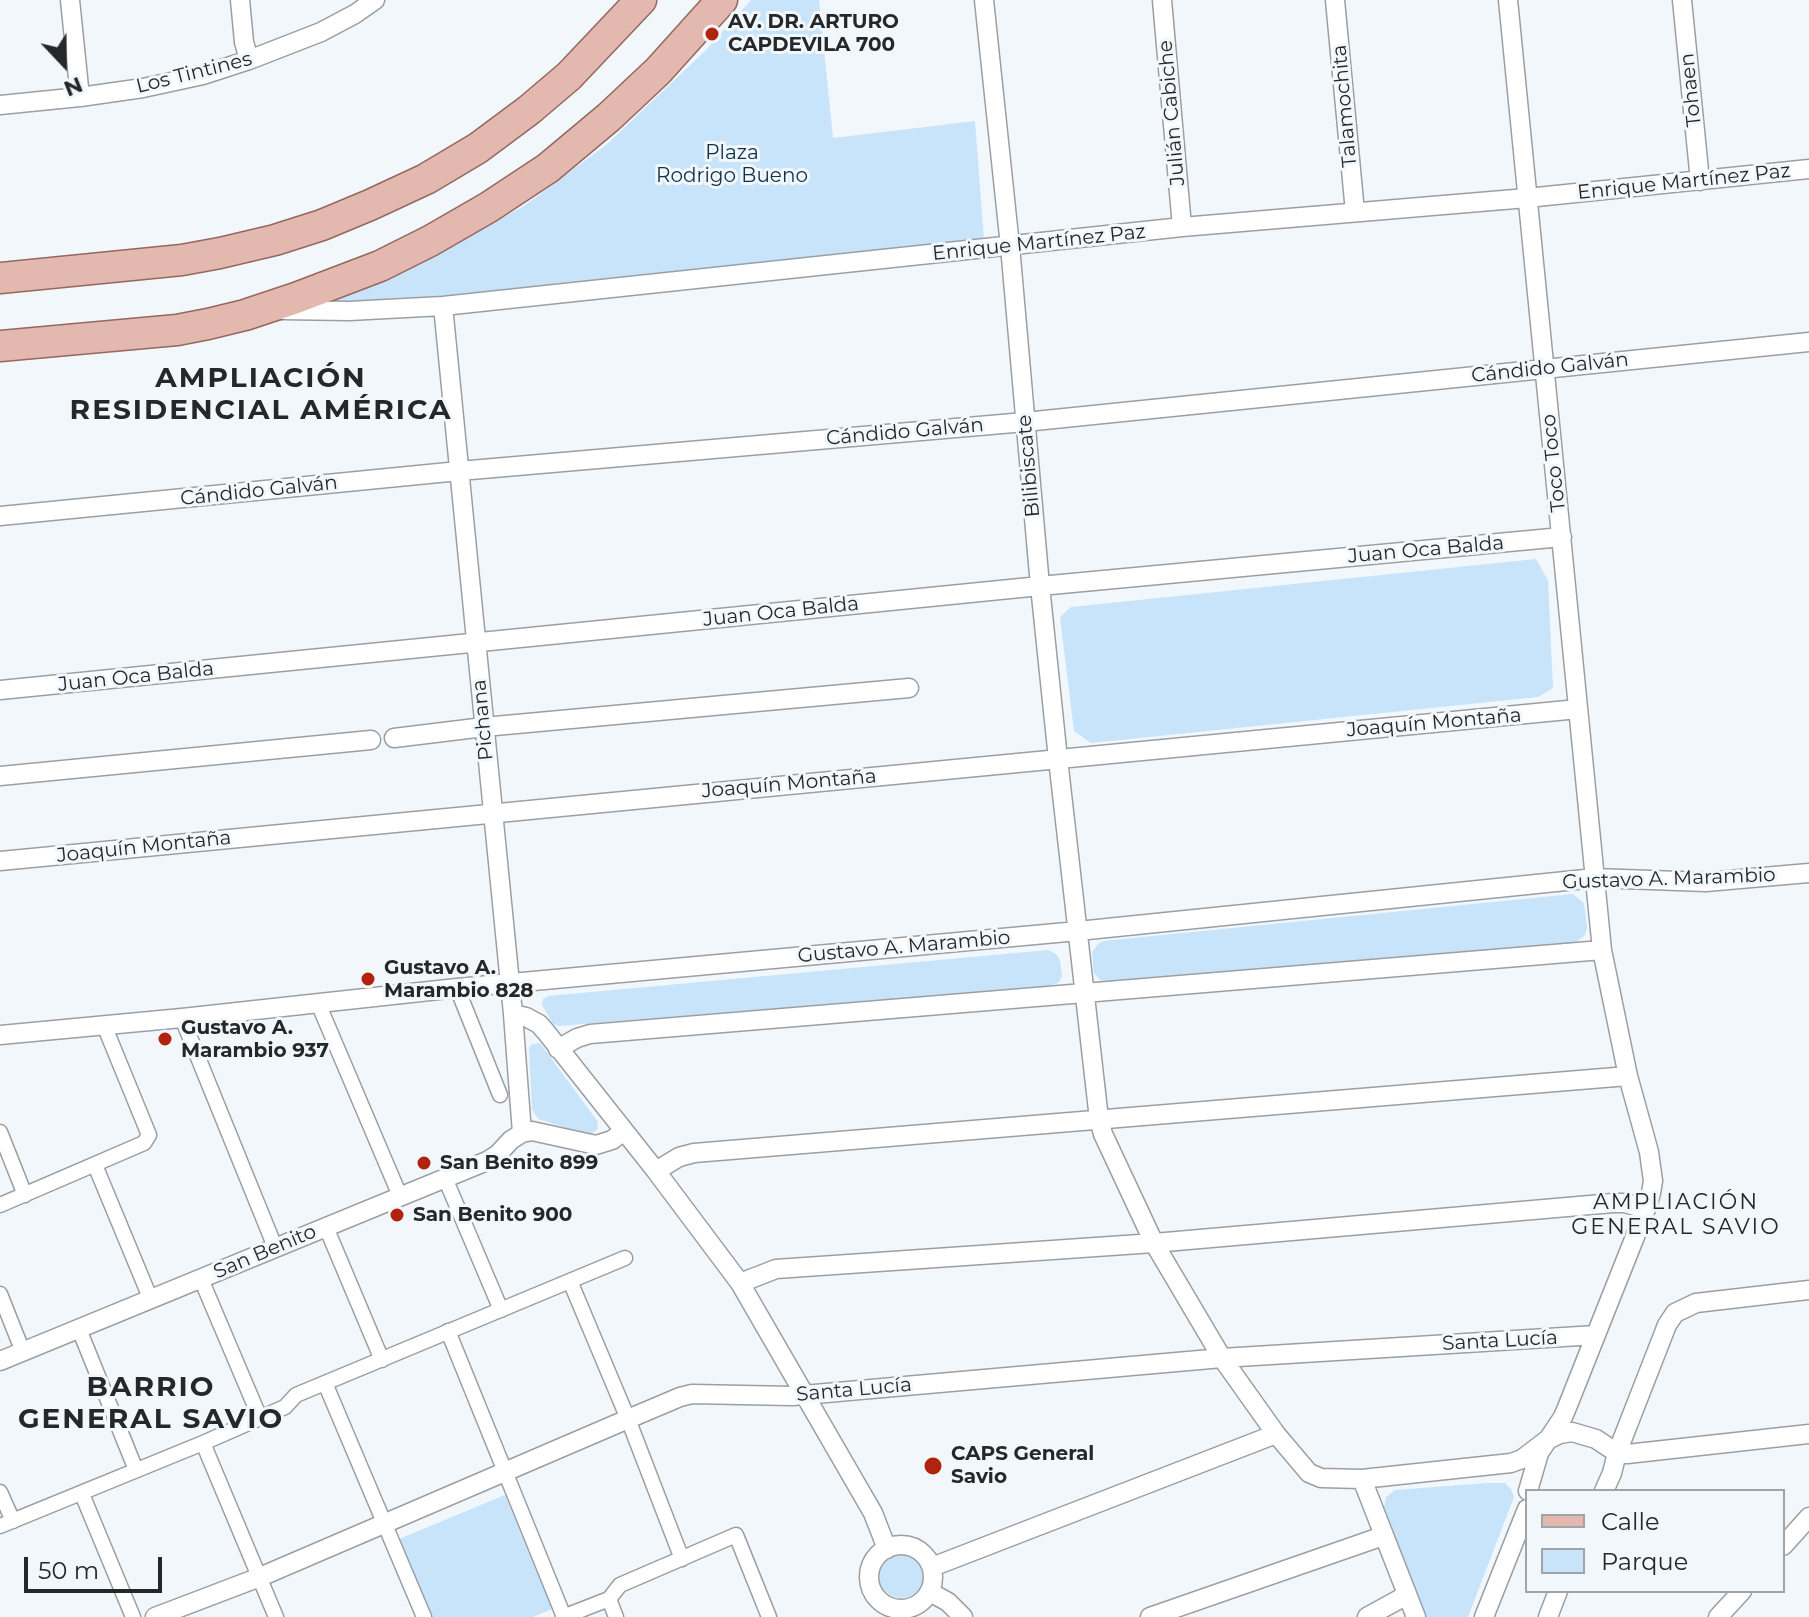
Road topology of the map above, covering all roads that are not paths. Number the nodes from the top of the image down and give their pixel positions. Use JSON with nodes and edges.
{"nodes":[{"id":1,"x":70,"y":0,"type":"edge"},
{"id":2,"x":240,"y":0,"type":"edge"},
{"id":3,"x":375,"y":0,"type":"edge"},
{"id":4,"x":641,"y":0,"type":"edge"},
{"id":5,"x":722,"y":0,"type":"edge"},
{"id":6,"x":984,"y":0,"type":"edge"},
{"id":7,"x":1162,"y":0,"type":"edge"},
{"id":8,"x":1335,"y":0,"type":"edge"},
{"id":9,"x":1508,"y":0,"type":"edge"},
{"id":10,"x":1682,"y":0,"type":"edge"},
{"id":11,"x":249,"y":60,"type":"junction"},
{"id":12,"x":80,"y":97,"type":"junction"},
{"id":13,"x":0,"y":105,"type":"edge"},
{"id":14,"x":1809,"y":169,"type":"edge"},
{"id":15,"x":1700,"y":181,"type":"junction"},
{"id":16,"x":1527,"y":198,"type":"junction"},
{"id":17,"x":1355,"y":212,"type":"junction"},
{"id":18,"x":1182,"y":227,"type":"junction"},
{"id":19,"x":1010,"y":246,"type":"junction"},
{"id":20,"x":0,"y":278,"type":"edge"},
{"id":21,"x":443,"y":306,"type":"junction"},
{"id":22,"x":270,"y":307,"type":"junction"},
{"id":23,"x":1809,"y":342,"type":"edge"},
{"id":24,"x":0,"y":346,"type":"edge"},
{"id":25,"x":1545,"y":369,"type":"junction"},
{"id":26,"x":1025,"y":422,"type":"junction"},
{"id":27,"x":459,"y":471,"type":"junction"},
{"id":28,"x":0,"y":516,"type":"edge"},
{"id":29,"x":1562,"y":537,"type":"junction"},
{"id":30,"x":1040,"y":586,"type":"junction"},
{"id":31,"x":476,"y":643,"type":"junction"},
{"id":32,"x":909,"y":688,"type":"dead end"},
{"id":33,"x":0,"y":690,"type":"edge"},
{"id":34,"x":1578,"y":709,"type":"junction"},
{"id":35,"x":484,"y":727,"type":"junction"},
{"id":36,"x":394,"y":738,"type":"dead end"},
{"id":37,"x":371,"y":740,"type":"dead end"},
{"id":38,"x":1058,"y":759,"type":"junction"},
{"id":39,"x":0,"y":776,"type":"edge"},
{"id":40,"x":492,"y":813,"type":"junction"},
{"id":41,"x":0,"y":861,"type":"edge"},
{"id":42,"x":1809,"y":873,"type":"edge"},
{"id":43,"x":1595,"y":878,"type":"junction"},
{"id":44,"x":1078,"y":931,"type":"junction"},
{"id":45,"x":1602,"y":950,"type":"junction"},
{"id":46,"x":510,"y":984,"type":"junction"},
{"id":47,"x":457,"y":988,"type":"junction"},
{"id":48,"x":1084,"y":994,"type":"junction"},
{"id":49,"x":318,"y":1003,"type":"junction"},
{"id":50,"x":513,"y":1014,"type":"junction"},
{"id":51,"x":182,"y":1018,"type":"junction"},
{"id":52,"x":104,"y":1025,"type":"junction"},
{"id":53,"x":0,"y":1035,"type":"edge"},
{"id":54,"x":558,"y":1049,"type":"junction"},
{"id":55,"x":1628,"y":1076,"type":"junction"},
{"id":56,"x":500,"y":1095,"type":"dead end"},
{"id":57,"x":1099,"y":1119,"type":"junction"},
{"id":58,"x":624,"y":1131,"type":"junction"},
{"id":59,"x":0,"y":1132,"type":"edge"},
{"id":60,"x":522,"y":1133,"type":"junction"},
{"id":61,"x":95,"y":1165,"type":"junction"},
{"id":62,"x":656,"y":1171,"type":"junction"},
{"id":63,"x":445,"y":1178,"type":"junction"},
{"id":64,"x":25,"y":1195,"type":"junction"},
{"id":65,"x":400,"y":1196,"type":"junction"},
{"id":66,"x":0,"y":1205,"type":"edge"},
{"id":67,"x":1646,"y":1209,"type":"junction"},
{"id":68,"x":326,"y":1227,"type":"junction"},
{"id":69,"x":1154,"y":1243,"type":"junction"},
{"id":70,"x":275,"y":1247,"type":"junction"},
{"id":71,"x":625,"y":1258,"type":"dead end"},
{"id":72,"x":201,"y":1279,"type":"junction"},
{"id":73,"x":570,"y":1281,"type":"junction"},
{"id":74,"x":740,"y":1283,"type":"junction"},
{"id":75,"x":1809,"y":1290,"type":"edge"},
{"id":76,"x":0,"y":1294,"type":"edge"},
{"id":77,"x":151,"y":1300,"type":"junction"},
{"id":78,"x":501,"y":1310,"type":"junction"},
{"id":79,"x":79,"y":1329,"type":"junction"},
{"id":80,"x":448,"y":1331,"type":"junction"},
{"id":81,"x":1596,"y":1335,"type":"junction"},
{"id":82,"x":23,"y":1352,"type":"junction"},
{"id":83,"x":1222,"y":1358,"type":"junction"},
{"id":84,"x":382,"y":1360,"type":"junction"},
{"id":85,"x":0,"y":1361,"type":"edge"},
{"id":86,"x":325,"y":1383,"type":"junction"},
{"id":87,"x":805,"y":1394,"type":"junction"},
{"id":88,"x":260,"y":1418,"type":"junction"},
{"id":89,"x":628,"y":1419,"type":"junction"},
{"id":90,"x":1276,"y":1434,"type":"junction"},
{"id":91,"x":1809,"y":1434,"type":"edge"},
{"id":92,"x":1547,"y":1440,"type":"junction"},
{"id":93,"x":203,"y":1443,"type":"junction"},
{"id":94,"x":1617,"y":1453,"type":"junction"},
{"id":95,"x":1511,"y":1463,"type":"junction"},
{"id":96,"x":136,"y":1470,"type":"junction"},
{"id":97,"x":505,"y":1472,"type":"junction"},
{"id":98,"x":1362,"y":1479,"type":"junction"},
{"id":99,"x":1532,"y":1488,"type":"edge"},
{"id":100,"x":1605,"y":1489,"type":"edge"},
{"id":101,"x":0,"y":1492,"type":"edge"},
{"id":102,"x":82,"y":1494,"type":"junction"},
{"id":103,"x":1525,"y":1514,"type":"edge"},
{"id":104,"x":1809,"y":1517,"type":"edge"},
{"id":105,"x":383,"y":1523,"type":"junction"},
{"id":106,"x":6,"y":1524,"type":"edge"},
{"id":107,"x":1383,"y":1536,"type":"junction"},
{"id":108,"x":1785,"y":1544,"type":"edge"},
{"id":109,"x":887,"y":1549,"type":"junction"},
{"id":110,"x":682,"y":1559,"type":"junction"},
{"id":111,"x":932,"y":1567,"type":"junction"},
{"id":112,"x":260,"y":1577,"type":"junction"},
{"id":113,"x":871,"y":1588,"type":"junction"},
{"id":114,"x":930,"y":1592,"type":"junction"},
{"id":115,"x":1557,"y":1593,"type":"edge"},
{"id":116,"x":1740,"y":1593,"type":"edge"},
{"id":117,"x":1407,"y":1595,"type":"junction"},
{"id":118,"x":609,"y":1599,"type":"junction"},
{"id":119,"x":901,"y":1613,"type":"edge"},
{"id":120,"x":133,"y":1617,"type":"edge"},
{"id":121,"x":155,"y":1617,"type":"edge"},
{"id":122,"x":276,"y":1617,"type":"edge"},
{"id":123,"x":424,"y":1617,"type":"edge"},
{"id":124,"x":564,"y":1617,"type":"edge"},
{"id":125,"x":616,"y":1617,"type":"edge"},
{"id":126,"x":769,"y":1617,"type":"edge"},
{"id":127,"x":874,"y":1617,"type":"edge"},
{"id":128,"x":963,"y":1617,"type":"edge"},
{"id":129,"x":1150,"y":1617,"type":"edge"},
{"id":130,"x":1367,"y":1617,"type":"edge"},
{"id":131,"x":1416,"y":1617,"type":"edge"},
{"id":132,"x":1484,"y":1617,"type":"edge"},
{"id":133,"x":1548,"y":1617,"type":"edge"},
{"id":134,"x":1718,"y":1617,"type":"edge"}],
"edges":[{"from":1,"to":12,"type":"street"},
{"from":2,"to":11,"type":"street"},
{"from":3,"to":11,"type":"street","name":"Los Tintines"},
{"from":4,"to":20,"type":"main road"},
{"from":5,"to":22,"type":"main road"},
{"from":6,"to":19,"type":"street","name":"Bilibiscate"},
{"from":7,"to":18,"type":"street","name":"Julián Cabiche"},
{"from":8,"to":17,"type":"street","name":"Talamochita"},
{"from":9,"to":16,"type":"street","name":"Toco Toco"},
{"from":10,"to":15,"type":"street","name":"Tohaen"},
{"from":11,"to":12,"type":"street","name":"Los Tintines"},
{"from":12,"to":13,"type":"street","name":"Los Tintines"},
{"from":14,"to":15,"type":"street","name":"Enrique Martínez Paz"},
{"from":15,"to":16,"type":"street","name":"Enrique Martínez Paz"},
{"from":16,"to":17,"type":"street","name":"Enrique Martínez Paz"},
{"from":16,"to":25,"type":"street","name":"Toco Toco"},
{"from":17,"to":18,"type":"street","name":"Enrique Martínez Paz"},
{"from":18,"to":19,"type":"street","name":"Enrique Martínez Paz"},
{"from":19,"to":21,"type":"street","name":"Enrique Martínez Paz"},
{"from":19,"to":26,"type":"street","name":"Bilibiscate"},
{"from":21,"to":22,"type":"street","name":"Enrique Martínez Paz"},
{"from":21,"to":27,"type":"street","name":"Pichana"},
{"from":22,"to":24,"type":"main road"},
{"from":23,"to":25,"type":"street","name":"Cándido Galván"},
{"from":25,"to":26,"type":"street","name":"Cándido Galván"},
{"from":25,"to":29,"type":"street","name":"Toco Toco"},
{"from":26,"to":27,"type":"street","name":"Cándido Galván"},
{"from":26,"to":30,"type":"street","name":"Bilibiscate"},
{"from":27,"to":28,"type":"street","name":"Cándido Galván"},
{"from":27,"to":31,"type":"street","name":"Pichana"},
{"from":29,"to":30,"type":"street","name":"Juan Oca Balda"},
{"from":29,"to":34,"type":"street","name":"Toco Toco"},
{"from":30,"to":31,"type":"street","name":"Juan Oca Balda"},
{"from":30,"to":38,"type":"street","name":"Bilibiscate"},
{"from":31,"to":33,"type":"street","name":"Juan Oca Balda"},
{"from":31,"to":35,"type":"street","name":"Pichana"},
{"from":32,"to":35,"type":"street"},
{"from":34,"to":38,"type":"street","name":"Joaquín Montaña"},
{"from":34,"to":43,"type":"street","name":"Toco Toco"},
{"from":35,"to":36,"type":"street"},
{"from":35,"to":40,"type":"street","name":"Pichana"},
{"from":37,"to":39,"type":"street"},
{"from":38,"to":40,"type":"street","name":"Joaquín Montaña"},
{"from":38,"to":44,"type":"street","name":"Bilibiscate"},
{"from":40,"to":41,"type":"street","name":"Joaquín Montaña"},
{"from":40,"to":46,"type":"street","name":"Pichana"},
{"from":42,"to":43,"type":"street","name":"Gustavo A. Marambio"},
{"from":43,"to":44,"type":"street","name":"Gustavo A. Marambio"},
{"from":43,"to":45,"type":"street","name":"Toco Toco"},
{"from":44,"to":46,"type":"street","name":"Gustavo A. Marambio"},
{"from":44,"to":48,"type":"street","name":"Bilibiscate"},
{"from":45,"to":48,"type":"street"},
{"from":45,"to":55,"type":"street","name":"Toco Toco"},
{"from":46,"to":47,"type":"street","name":"Gustavo A. Marambio"},
{"from":46,"to":50,"type":"street","name":"Pichana"},
{"from":47,"to":49,"type":"street","name":"Gustavo A. Marambio"},
{"from":47,"to":56,"type":"street"},
{"from":48,"to":54,"type":"street"},
{"from":48,"to":57,"type":"street","name":"Bilibiscate"},
{"from":49,"to":51,"type":"street","name":"Gustavo A. Marambio"},
{"from":49,"to":65,"type":"street"},
{"from":50,"to":54,"type":"street"},
{"from":50,"to":60,"type":"street","name":"Pichana"},
{"from":51,"to":52,"type":"street","name":"Gustavo A. Marambio"},
{"from":51,"to":70,"type":"street"},
{"from":52,"to":53,"type":"street","name":"Gustavo A. Marambio"},
{"from":52,"to":61,"type":"street"},
{"from":54,"to":58,"type":"street"},
{"from":55,"to":57,"type":"street"},
{"from":55,"to":67,"type":"street","name":"Toco Toco"},
{"from":57,"to":62,"type":"street"},
{"from":57,"to":69,"type":"street","name":"Bilibiscate"},
{"from":58,"to":60,"type":"street"},
{"from":58,"to":62,"type":"street"},
{"from":59,"to":64,"type":"street"},
{"from":60,"to":63,"type":"street","name":"San Benito"},
{"from":61,"to":64,"type":"street"},
{"from":61,"to":77,"type":"street"},
{"from":62,"to":74,"type":"street"},
{"from":63,"to":65,"type":"street","name":"San Benito"},
{"from":63,"to":78,"type":"street"},
{"from":64,"to":66,"type":"street"},
{"from":65,"to":68,"type":"street","name":"San Benito"},
{"from":67,"to":69,"type":"street"},
{"from":67,"to":81,"type":"street","name":"Toco Toco"},
{"from":68,"to":70,"type":"street","name":"San Benito"},
{"from":68,"to":84,"type":"street"},
{"from":69,"to":74,"type":"street"},
{"from":69,"to":83,"type":"street","name":"Bilibiscate"},
{"from":70,"to":72,"type":"street","name":"San Benito"},
{"from":71,"to":73,"type":"street"},
{"from":72,"to":77,"type":"street","name":"San Benito"},
{"from":72,"to":88,"type":"street"},
{"from":73,"to":78,"type":"street"},
{"from":73,"to":89,"type":"street"},
{"from":74,"to":87,"type":"street"},
{"from":75,"to":94,"type":"street"},
{"from":76,"to":82,"type":"street"},
{"from":77,"to":79,"type":"street","name":"San Benito"},
{"from":78,"to":80,"type":"street"},
{"from":79,"to":82,"type":"street","name":"San Benito"},
{"from":79,"to":96,"type":"street"},
{"from":80,"to":84,"type":"street"},
{"from":80,"to":97,"type":"street"},
{"from":81,"to":83,"type":"street","name":"Santa Lucía"},
{"from":81,"to":92,"type":"street","name":"Toco Toco"},
{"from":82,"to":85,"type":"street","name":"San Benito"},
{"from":83,"to":87,"type":"street","name":"Santa Lucía"},
{"from":83,"to":90,"type":"street","name":"Bilibiscate"},
{"from":84,"to":86,"type":"street"},
{"from":86,"to":88,"type":"street"},
{"from":86,"to":105,"type":"street"},
{"from":87,"to":89,"type":"street","name":"Santa Lucía"},
{"from":87,"to":109,"type":"street"},
{"from":88,"to":93,"type":"street"},
{"from":89,"to":97,"type":"street","name":"Santa Lucía"},
{"from":89,"to":110,"type":"street"},
{"from":90,"to":98,"type":"street","name":"Bilibiscate"},
{"from":90,"to":111,"type":"street"},
{"from":91,"to":94,"type":"street"},
{"from":92,"to":94,"type":"street"},
{"from":92,"to":95,"type":"street"},
{"from":92,"to":99,"type":"street","name":"Toco Toco"},
{"from":93,"to":96,"type":"street"},
{"from":93,"to":112,"type":"street"},
{"from":94,"to":100,"type":"street"},
{"from":95,"to":98,"type":"street","name":"Bilibiscate"},
{"from":95,"to":99,"type":"street"},
{"from":96,"to":102,"type":"street"},
{"from":97,"to":105,"type":"street","name":"Santa Lucía"},
{"from":97,"to":124,"type":"street"},
{"from":98,"to":107,"type":"street"},
{"from":101,"to":106,"type":"street"},
{"from":102,"to":106,"type":"street"},
{"from":102,"to":120,"type":"street"},
{"from":103,"to":132,"type":"street"},
{"from":104,"to":108,"type":"street"},
{"from":105,"to":112,"type":"street","name":"Santa Lucía"},
{"from":105,"to":123,"type":"street"},
{"from":107,"to":117,"type":"street"},
{"from":107,"to":129,"type":"street"},
{"from":109,"to":111,"type":"street"},
{"from":109,"to":113,"type":"street"},
{"from":110,"to":118,"type":"street"},
{"from":110,"to":126,"type":"street"},
{"from":111,"to":114,"type":"street"},
{"from":112,"to":121,"type":"street","name":"Santa Lucía"},
{"from":112,"to":122,"type":"street"},
{"from":113,"to":119,"type":"street"},
{"from":113,"to":127,"type":"street"},
{"from":114,"to":119,"type":"street"},
{"from":114,"to":128,"type":"street"},
{"from":115,"to":133,"type":"street"},
{"from":116,"to":134,"type":"street"},
{"from":117,"to":130,"type":"street"},
{"from":117,"to":131,"type":"street"},
{"from":118,"to":124,"type":"street"},
{"from":118,"to":125,"type":"street"}]}
